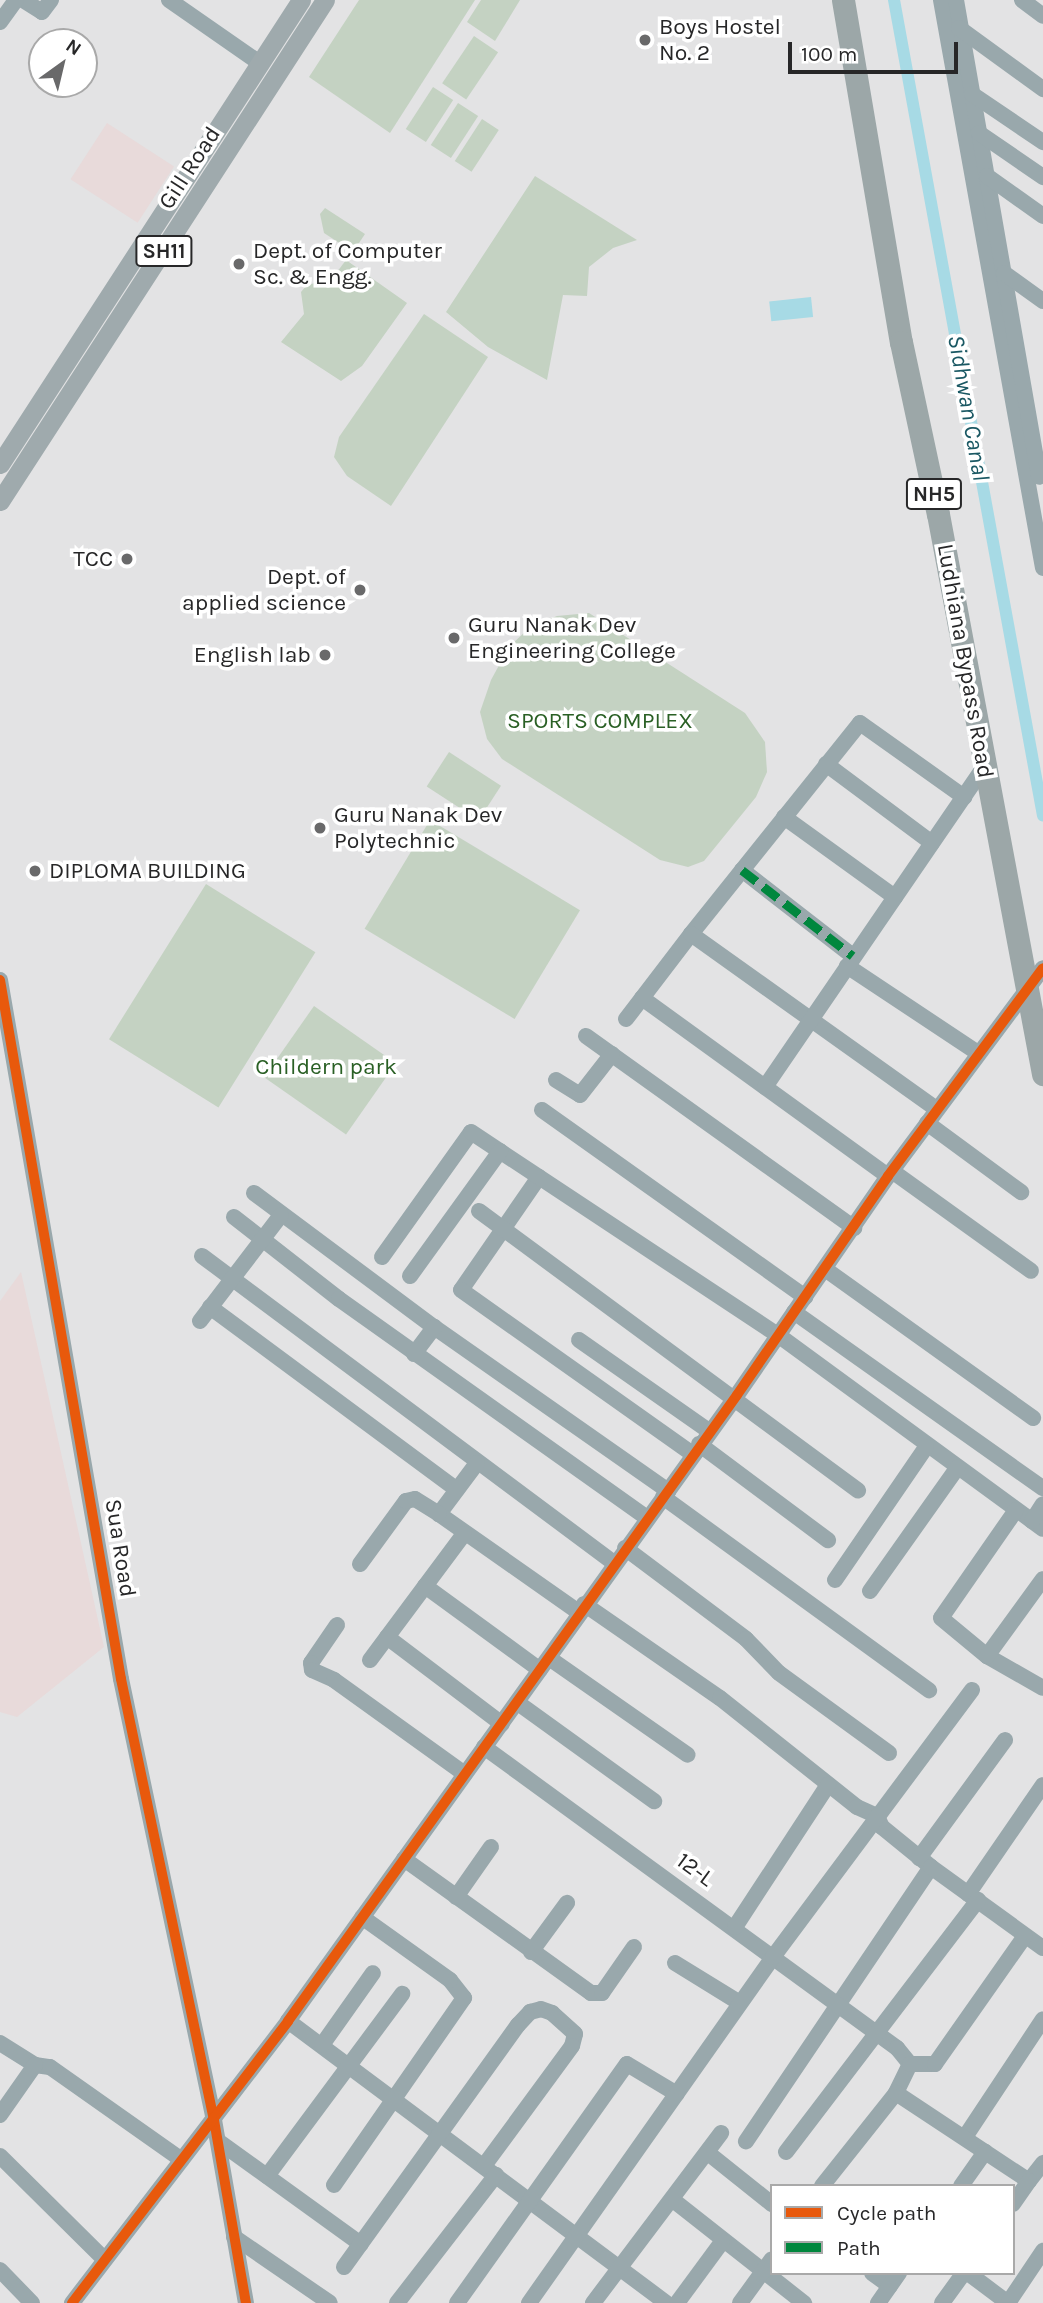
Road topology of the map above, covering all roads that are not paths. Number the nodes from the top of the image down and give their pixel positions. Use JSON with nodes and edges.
{"nodes":[{"id":1,"x":16,"y":0,"type":"edge"},
{"id":2,"x":23,"y":0,"type":"edge"},
{"id":3,"x":51,"y":0,"type":"edge"},
{"id":4,"x":169,"y":0,"type":"edge"},
{"id":5,"x":301,"y":0,"type":"edge"},
{"id":6,"x":325,"y":0,"type":"edge"},
{"id":7,"x":843,"y":0,"type":"edge"},
{"id":8,"x":859,"y":0,"type":"edge"},
{"id":9,"x":941,"y":0,"type":"edge"},
{"id":10,"x":956,"y":0,"type":"edge"},
{"id":11,"x":1021,"y":0,"type":"edge"},
{"id":12,"x":191,"y":6,"type":"edge"},
{"id":13,"x":1043,"y":16,"type":"edge"},
{"id":14,"x":0,"y":22,"type":"edge"},
{"id":15,"x":959,"y":28,"type":"junction"},
{"id":16,"x":261,"y":64,"type":"junction"},
{"id":17,"x":1043,"y":89,"type":"edge"},
{"id":18,"x":972,"y":94,"type":"junction"},
{"id":19,"x":979,"y":133,"type":"junction"},
{"id":20,"x":1043,"y":142,"type":"edge"},
{"id":21,"x":987,"y":176,"type":"junction"},
{"id":22,"x":1043,"y":177,"type":"edge"},
{"id":23,"x":1043,"y":216,"type":"edge"},
{"id":24,"x":1003,"y":273,"type":"junction"},
{"id":25,"x":1043,"y":301,"type":"edge"},
{"id":26,"x":0,"y":464,"type":"edge"},
{"id":27,"x":1036,"y":477,"type":"edge"},
{"id":28,"x":0,"y":501,"type":"edge"},
{"id":29,"x":1043,"y":563,"type":"edge"},
{"id":30,"x":826,"y":764,"type":"junction"},
{"id":31,"x":984,"y":767,"type":"junction"},
{"id":32,"x":964,"y":797,"type":"junction"},
{"id":33,"x":784,"y":817,"type":"junction"},
{"id":34,"x":932,"y":843,"type":"junction"},
{"id":35,"x":742,"y":870,"type":"junction"},
{"id":36,"x":895,"y":897,"type":"junction"},
{"id":37,"x":691,"y":934,"type":"junction"},
{"id":38,"x":850,"y":961,"type":"junction"},
{"id":39,"x":0,"y":980,"type":"edge"},
{"id":40,"x":1038,"y":983,"type":"edge"},
{"id":41,"x":642,"y":998,"type":"junction"},
{"id":42,"x":626,"y":1019,"type":"dead end"},
{"id":43,"x":810,"y":1022,"type":"junction"},
{"id":44,"x":586,"y":1036,"type":"dead end"},
{"id":45,"x":978,"y":1053,"type":"junction"},
{"id":46,"x":612,"y":1055,"type":"junction"},
{"id":47,"x":1043,"y":1074,"type":"edge"},
{"id":48,"x":556,"y":1080,"type":"dead end"},
{"id":49,"x":765,"y":1087,"type":"junction"},
{"id":50,"x":936,"y":1109,"type":"junction"},
{"id":51,"x":542,"y":1110,"type":"dead end"},
{"id":52,"x":927,"y":1123,"type":"junction"},
{"id":53,"x":500,"y":1151,"type":"junction"},
{"id":54,"x":890,"y":1174,"type":"junction"},
{"id":55,"x":539,"y":1177,"type":"junction"},
{"id":56,"x":1021,"y":1192,"type":"dead end"},
{"id":57,"x":254,"y":1193,"type":"dead end"},
{"id":58,"x":479,"y":1210,"type":"dead end"},
{"id":59,"x":281,"y":1215,"type":"junction"},
{"id":60,"x":234,"y":1217,"type":"dead end"},
{"id":61,"x":503,"y":1228,"type":"junction"},
{"id":62,"x":854,"y":1228,"type":"junction"},
{"id":63,"x":262,"y":1239,"type":"junction"},
{"id":64,"x":202,"y":1256,"type":"dead end"},
{"id":65,"x":382,"y":1256,"type":"dead end"},
{"id":66,"x":825,"y":1269,"type":"junction"},
{"id":67,"x":1031,"y":1271,"type":"dead end"},
{"id":68,"x":410,"y":1276,"type":"dead end"},
{"id":69,"x":232,"y":1278,"type":"junction"},
{"id":70,"x":805,"y":1297,"type":"junction"},
{"id":71,"x":210,"y":1307,"type":"junction"},
{"id":72,"x":794,"y":1312,"type":"junction"},
{"id":73,"x":200,"y":1321,"type":"dead end"},
{"id":74,"x":434,"y":1327,"type":"junction"},
{"id":75,"x":778,"y":1335,"type":"junction"},
{"id":76,"x":579,"y":1340,"type":"dead end"},
{"id":77,"x":414,"y":1354,"type":"junction"},
{"id":78,"x":735,"y":1398,"type":"junction"},
{"id":79,"x":1033,"y":1418,"type":"dead end"},
{"id":80,"x":700,"y":1443,"type":"junction"},
{"id":81,"x":926,"y":1447,"type":"junction"},
{"id":82,"x":478,"y":1463,"type":"junction"},
{"id":83,"x":957,"y":1468,"type":"junction"},
{"id":84,"x":1043,"y":1488,"type":"edge"},
{"id":85,"x":457,"y":1490,"type":"junction"},
{"id":86,"x":858,"y":1490,"type":"dead end"},
{"id":87,"x":666,"y":1494,"type":"junction"},
{"id":88,"x":1043,"y":1504,"type":"edge"},
{"id":89,"x":1016,"y":1510,"type":"junction"},
{"id":90,"x":439,"y":1514,"type":"junction"},
{"id":91,"x":647,"y":1518,"type":"junction"},
{"id":92,"x":1038,"y":1525,"type":"edge"},
{"id":93,"x":464,"y":1534,"type":"junction"},
{"id":94,"x":828,"y":1540,"type":"dead end"},
{"id":95,"x":625,"y":1548,"type":"junction"},
{"id":96,"x":614,"y":1563,"type":"junction"},
{"id":97,"x":360,"y":1564,"type":"dead end"},
{"id":98,"x":1043,"y":1579,"type":"edge"},
{"id":99,"x":835,"y":1580,"type":"dead end"},
{"id":100,"x":425,"y":1586,"type":"junction"},
{"id":101,"x":870,"y":1591,"type":"dead end"},
{"id":102,"x":582,"y":1608,"type":"junction"},
{"id":103,"x":337,"y":1625,"type":"dead end"},
{"id":104,"x":387,"y":1637,"type":"junction"},
{"id":105,"x":987,"y":1656,"type":"junction"},
{"id":106,"x":370,"y":1660,"type":"dead end"},
{"id":107,"x":544,"y":1664,"type":"junction"},
{"id":108,"x":1043,"y":1688,"type":"edge"},
{"id":109,"x":929,"y":1690,"type":"dead end"},
{"id":110,"x":972,"y":1690,"type":"dead end"},
{"id":111,"x":518,"y":1703,"type":"junction"},
{"id":112,"x":502,"y":1724,"type":"junction"},
{"id":113,"x":1005,"y":1740,"type":"dead end"},
{"id":114,"x":484,"y":1747,"type":"junction"},
{"id":115,"x":890,"y":1753,"type":"dead end"},
{"id":116,"x":688,"y":1755,"type":"dead end"},
{"id":117,"x":465,"y":1774,"type":"junction"},
{"id":118,"x":828,"y":1785,"type":"junction"},
{"id":119,"x":1043,"y":1785,"type":"edge"},
{"id":120,"x":654,"y":1801,"type":"dead end"},
{"id":121,"x":877,"y":1816,"type":"junction"},
{"id":122,"x":491,"y":1847,"type":"dead end"},
{"id":123,"x":404,"y":1859,"type":"junction"},
{"id":124,"x":925,"y":1863,"type":"junction"},
{"id":125,"x":456,"y":1897,"type":"junction"},
{"id":126,"x":973,"y":1897,"type":"junction"},
{"id":127,"x":567,"y":1903,"type":"dead end"},
{"id":128,"x":362,"y":1917,"type":"junction"},
{"id":129,"x":735,"y":1927,"type":"junction"},
{"id":130,"x":1025,"y":1936,"type":"junction"},
{"id":131,"x":634,"y":1947,"type":"dead end"},
{"id":132,"x":1043,"y":1948,"type":"edge"},
{"id":133,"x":531,"y":1952,"type":"junction"},
{"id":134,"x":773,"y":1957,"type":"junction"},
{"id":135,"x":675,"y":1963,"type":"dead end"},
{"id":136,"x":373,"y":1973,"type":"dead end"},
{"id":137,"x":402,"y":1994,"type":"dead end"},
{"id":138,"x":837,"y":2002,"type":"junction"},
{"id":139,"x":740,"y":2003,"type":"junction"},
{"id":140,"x":1043,"y":2019,"type":"edge"},
{"id":141,"x":288,"y":2021,"type":"junction"},
{"id":142,"x":877,"y":2032,"type":"junction"},
{"id":143,"x":0,"y":2043,"type":"edge"},
{"id":144,"x":322,"y":2045,"type":"junction"},
{"id":145,"x":909,"y":2064,"type":"junction"},
{"id":146,"x":35,"y":2065,"type":"junction"},
{"id":147,"x":351,"y":2067,"type":"junction"},
{"id":148,"x":896,"y":2093,"type":"junction"},
{"id":149,"x":677,"y":2094,"type":"junction"},
{"id":150,"x":393,"y":2098,"type":"junction"},
{"id":151,"x":0,"y":2115,"type":"edge"},
{"id":152,"x":214,"y":2120,"type":"junction"},
{"id":153,"x":721,"y":2133,"type":"dead end"},
{"id":154,"x":443,"y":2135,"type":"junction"},
{"id":155,"x":965,"y":2137,"type":"junction"},
{"id":156,"x":218,"y":2141,"type":"junction"},
{"id":157,"x":746,"y":2141,"type":"dead end"},
{"id":158,"x":786,"y":2152,"type":"dead end"},
{"id":159,"x":985,"y":2152,"type":"junction"},
{"id":160,"x":708,"y":2153,"type":"junction"},
{"id":161,"x":0,"y":2156,"type":"edge"},
{"id":162,"x":182,"y":2160,"type":"junction"},
{"id":163,"x":1042,"y":2165,"type":"edge"},
{"id":164,"x":490,"y":2170,"type":"junction"},
{"id":165,"x":267,"y":2176,"type":"junction"},
{"id":166,"x":1030,"y":2181,"type":"junction"},
{"id":167,"x":830,"y":2183,"type":"edge"},
{"id":168,"x":962,"y":2184,"type":"edge"},
{"id":169,"x":334,"y":2185,"type":"dead end"},
{"id":170,"x":530,"y":2200,"type":"junction"},
{"id":171,"x":673,"y":2200,"type":"junction"},
{"id":172,"x":1015,"y":2201,"type":"edge"},
{"id":173,"x":770,"y":2202,"type":"edge"},
{"id":174,"x":578,"y":2236,"type":"junction"},
{"id":175,"x":234,"y":2237,"type":"junction"},
{"id":176,"x":722,"y":2242,"type":"junction"},
{"id":177,"x":361,"y":2244,"type":"junction"},
{"id":178,"x":1043,"y":2251,"type":"edge"},
{"id":179,"x":104,"y":2259,"type":"junction"},
{"id":180,"x":767,"y":2265,"type":"edge"},
{"id":181,"x":344,"y":2267,"type":"dead end"},
{"id":182,"x":619,"y":2267,"type":"junction"},
{"id":183,"x":0,"y":2270,"type":"edge"},
{"id":184,"x":777,"y":2275,"type":"edge"},
{"id":185,"x":964,"y":2275,"type":"edge"},
{"id":186,"x":969,"y":2275,"type":"edge"},
{"id":187,"x":894,"y":2280,"type":"edge"},
{"id":188,"x":32,"y":2303,"type":"edge"},
{"id":189,"x":72,"y":2303,"type":"edge"},
{"id":190,"x":246,"y":2303,"type":"edge"},
{"id":191,"x":330,"y":2303,"type":"edge"},
{"id":192,"x":397,"y":2303,"type":"edge"},
{"id":193,"x":457,"y":2303,"type":"edge"},
{"id":194,"x":529,"y":2303,"type":"edge"},
{"id":195,"x":593,"y":2303,"type":"edge"},
{"id":196,"x":666,"y":2303,"type":"edge"},
{"id":197,"x":677,"y":2303,"type":"edge"},
{"id":198,"x":740,"y":2303,"type":"edge"},
{"id":199,"x":804,"y":2303,"type":"edge"},
{"id":200,"x":878,"y":2303,"type":"edge"},
{"id":201,"x":942,"y":2303,"type":"edge"},
{"id":202,"x":1008,"y":2303,"type":"edge"}],
"edges":[{"from":1,"to":14,"type":"street"},
{"from":2,"to":3,"type":"street"},
{"from":4,"to":12,"type":"street"},
{"from":5,"to":16,"type":"main road","name":"Gill Road","number":"SH11"},
{"from":6,"to":28,"type":"main road","name":"Gill Road","number":"SH11"},
{"from":7,"to":31,"type":"highway","name":"Ludhiana Bypass Road","number":"NH5"},
{"from":8,"to":40,"type":"highway","name":"Ludhiana Bypass Road","number":"NH5"},
{"from":9,"to":27,"type":"street"},
{"from":10,"to":15,"type":"street"},
{"from":11,"to":13,"type":"street"},
{"from":12,"to":16,"type":"street"},
{"from":15,"to":17,"type":"street"},
{"from":15,"to":18,"type":"street"},
{"from":16,"to":26,"type":"main road","name":"Gill Road","number":"SH11"},
{"from":18,"to":19,"type":"street"},
{"from":18,"to":20,"type":"street"},
{"from":19,"to":21,"type":"street"},
{"from":19,"to":22,"type":"street"},
{"from":21,"to":23,"type":"street"},
{"from":21,"to":24,"type":"street"},
{"from":24,"to":25,"type":"street"},
{"from":24,"to":27,"type":"street"},
{"from":27,"to":29,"type":"street"},
{"from":30,"to":32,"type":"street"},
{"from":30,"to":33,"type":"street"},
{"from":30,"to":34,"type":"street"},
{"from":31,"to":32,"type":"street"},
{"from":31,"to":40,"type":"highway","name":"Ludhiana Bypass Road","number":"NH5"},
{"from":32,"to":34,"type":"street"},
{"from":33,"to":35,"type":"street"},
{"from":33,"to":36,"type":"street"},
{"from":34,"to":36,"type":"street"},
{"from":35,"to":37,"type":"street"},
{"from":35,"to":38,"type":"street"},
{"from":36,"to":38,"type":"street"},
{"from":37,"to":41,"type":"street"},
{"from":37,"to":43,"type":"street"},
{"from":38,"to":43,"type":"street"},
{"from":38,"to":45,"type":"street"},
{"from":39,"to":152,"type":"street","name":"Sua Road"},
{"from":40,"to":45,"type":"street"},
{"from":40,"to":47,"type":"highway","name":"Ludhiana Bypass Road","number":"NH5"},
{"from":41,"to":42,"type":"street"},
{"from":41,"to":49,"type":"street"},
{"from":43,"to":49,"type":"street"},
{"from":43,"to":50,"type":"street"},
{"from":44,"to":46,"type":"street"},
{"from":45,"to":50,"type":"street"},
{"from":46,"to":48,"type":"street"},
{"from":46,"to":62,"type":"street"},
{"from":49,"to":54,"type":"street"},
{"from":50,"to":52,"type":"street"},
{"from":51,"to":70,"type":"street"},
{"from":52,"to":54,"type":"street"},
{"from":52,"to":56,"type":"street"},
{"from":53,"to":55,"type":"street"},
{"from":53,"to":65,"type":"street"},
{"from":53,"to":68,"type":"street"},
{"from":54,"to":62,"type":"street"},
{"from":54,"to":67,"type":"street"},
{"from":55,"to":61,"type":"street"},
{"from":55,"to":75,"type":"street"},
{"from":57,"to":59,"type":"street"},
{"from":58,"to":61,"type":"street"},
{"from":59,"to":63,"type":"street"},
{"from":59,"to":74,"type":"street"},
{"from":60,"to":63,"type":"street"},
{"from":61,"to":78,"type":"street"},
{"from":61,"to":80,"type":"street"},
{"from":62,"to":66,"type":"street"},
{"from":63,"to":69,"type":"street"},
{"from":63,"to":77,"type":"street"},
{"from":64,"to":69,"type":"street"},
{"from":66,"to":70,"type":"street"},
{"from":66,"to":79,"type":"street"},
{"from":69,"to":71,"type":"street"},
{"from":69,"to":82,"type":"street"},
{"from":70,"to":72,"type":"street"},
{"from":71,"to":73,"type":"street"},
{"from":71,"to":85,"type":"street"},
{"from":72,"to":75,"type":"street"},
{"from":72,"to":84,"type":"street"},
{"from":74,"to":77,"type":"street"},
{"from":74,"to":87,"type":"street"},
{"from":75,"to":78,"type":"street"},
{"from":75,"to":81,"type":"street"},
{"from":76,"to":80,"type":"street"},
{"from":77,"to":91,"type":"street"},
{"from":78,"to":80,"type":"street"},
{"from":78,"to":86,"type":"street"},
{"from":80,"to":87,"type":"street"},
{"from":80,"to":94,"type":"street"},
{"from":81,"to":83,"type":"street"},
{"from":81,"to":99,"type":"street"},
{"from":82,"to":85,"type":"street"},
{"from":82,"to":96,"type":"street"},
{"from":83,"to":89,"type":"street"},
{"from":83,"to":101,"type":"street"},
{"from":85,"to":90,"type":"street"},
{"from":87,"to":91,"type":"street"},
{"from":87,"to":109,"type":"street"},
{"from":88,"to":92,"type":"street"},
{"from":89,"to":92,"type":"street"},
{"from":89,"to":105,"type":"street"},
{"from":90,"to":93,"type":"street"},
{"from":90,"to":97,"type":"street"},
{"from":91,"to":95,"type":"street"},
{"from":93,"to":100,"type":"street"},
{"from":93,"to":102,"type":"street"},
{"from":95,"to":96,"type":"street"},
{"from":95,"to":115,"type":"street"},
{"from":96,"to":102,"type":"street"},
{"from":98,"to":105,"type":"street"},
{"from":100,"to":104,"type":"street"},
{"from":100,"to":107,"type":"street"},
{"from":102,"to":107,"type":"street"},
{"from":102,"to":118,"type":"street"},
{"from":103,"to":117,"type":"street"},
{"from":104,"to":106,"type":"street"},
{"from":104,"to":112,"type":"street"},
{"from":105,"to":108,"type":"street"},
{"from":107,"to":111,"type":"street"},
{"from":107,"to":116,"type":"street"},
{"from":110,"to":121,"type":"street"},
{"from":111,"to":112,"type":"street"},
{"from":111,"to":120,"type":"street"},
{"from":112,"to":114,"type":"street"},
{"from":113,"to":124,"type":"street"},
{"from":114,"to":117,"type":"street"},
{"from":114,"to":129,"type":"street","name":"12-L"},
{"from":117,"to":123,"type":"street"},
{"from":118,"to":121,"type":"street"},
{"from":118,"to":129,"type":"street"},
{"from":119,"to":126,"type":"street"},
{"from":121,"to":124,"type":"street"},
{"from":121,"to":134,"type":"street"},
{"from":122,"to":125,"type":"street"},
{"from":123,"to":125,"type":"street"},
{"from":123,"to":128,"type":"street"},
{"from":124,"to":126,"type":"street"},
{"from":124,"to":138,"type":"street"},
{"from":125,"to":133,"type":"street"},
{"from":126,"to":130,"type":"street"},
{"from":126,"to":142,"type":"street"},
{"from":127,"to":133,"type":"street"},
{"from":128,"to":141,"type":"street"},
{"from":128,"to":150,"type":"street"},
{"from":129,"to":134,"type":"street","name":"12-L"},
{"from":130,"to":132,"type":"street"},
{"from":130,"to":145,"type":"street"},
{"from":131,"to":133,"type":"street"},
{"from":134,"to":138,"type":"street","name":"12-L"},
{"from":134,"to":139,"type":"street"},
{"from":135,"to":139,"type":"street"},
{"from":136,"to":144,"type":"street"},
{"from":137,"to":147,"type":"street"},
{"from":138,"to":142,"type":"street","name":"12-L"},
{"from":138,"to":157,"type":"street"},
{"from":139,"to":149,"type":"street"},
{"from":140,"to":155,"type":"street"},
{"from":141,"to":144,"type":"street"},
{"from":141,"to":152,"type":"street"},
{"from":142,"to":145,"type":"street","name":"12-L"},
{"from":142,"to":158,"type":"street"},
{"from":143,"to":146,"type":"street"},
{"from":144,"to":147,"type":"street"},
{"from":145,"to":148,"type":"street"},
{"from":146,"to":151,"type":"street"},
{"from":146,"to":162,"type":"street"},
{"from":147,"to":150,"type":"street"},
{"from":147,"to":165,"type":"street"},
{"from":148,"to":155,"type":"street"},
{"from":148,"to":167,"type":"street"},
{"from":149,"to":170,"type":"street"},
{"from":149,"to":174,"type":"street"},
{"from":150,"to":154,"type":"street"},
{"from":150,"to":169,"type":"street"},
{"from":152,"to":156,"type":"street","name":"Sua Road"},
{"from":152,"to":162,"type":"street"},
{"from":153,"to":160,"type":"street"},
{"from":154,"to":164,"type":"street"},
{"from":154,"to":164,"type":"street"},
{"from":154,"to":177,"type":"street"},
{"from":155,"to":159,"type":"street"},
{"from":156,"to":165,"type":"street"},
{"from":156,"to":175,"type":"street","name":"Sua Road"},
{"from":159,"to":166,"type":"street"},
{"from":159,"to":168,"type":"street"},
{"from":160,"to":171,"type":"street"},
{"from":160,"to":173,"type":"street"},
{"from":161,"to":179,"type":"street"},
{"from":162,"to":179,"type":"street"},
{"from":163,"to":166,"type":"street"},
{"from":164,"to":170,"type":"street"},
{"from":164,"to":192,"type":"street"},
{"from":165,"to":177,"type":"street"},
{"from":166,"to":172,"type":"street"},
{"from":170,"to":174,"type":"street"},
{"from":170,"to":193,"type":"street"},
{"from":171,"to":176,"type":"street"},
{"from":171,"to":182,"type":"street"},
{"from":174,"to":182,"type":"street"},
{"from":174,"to":194,"type":"street"},
{"from":175,"to":190,"type":"street","name":"Sua Road"},
{"from":175,"to":191,"type":"street"},
{"from":176,"to":180,"type":"street"},
{"from":176,"to":197,"type":"street"},
{"from":177,"to":181,"type":"street"},
{"from":178,"to":202,"type":"street"},
{"from":179,"to":189,"type":"street"},
{"from":180,"to":198,"type":"street"},
{"from":182,"to":195,"type":"street"},
{"from":182,"to":196,"type":"street"},
{"from":183,"to":188,"type":"street"},
{"from":184,"to":199,"type":"street"},
{"from":185,"to":201,"type":"street"},
{"from":186,"to":202,"type":"street"},
{"from":187,"to":200,"type":"street"}]}
